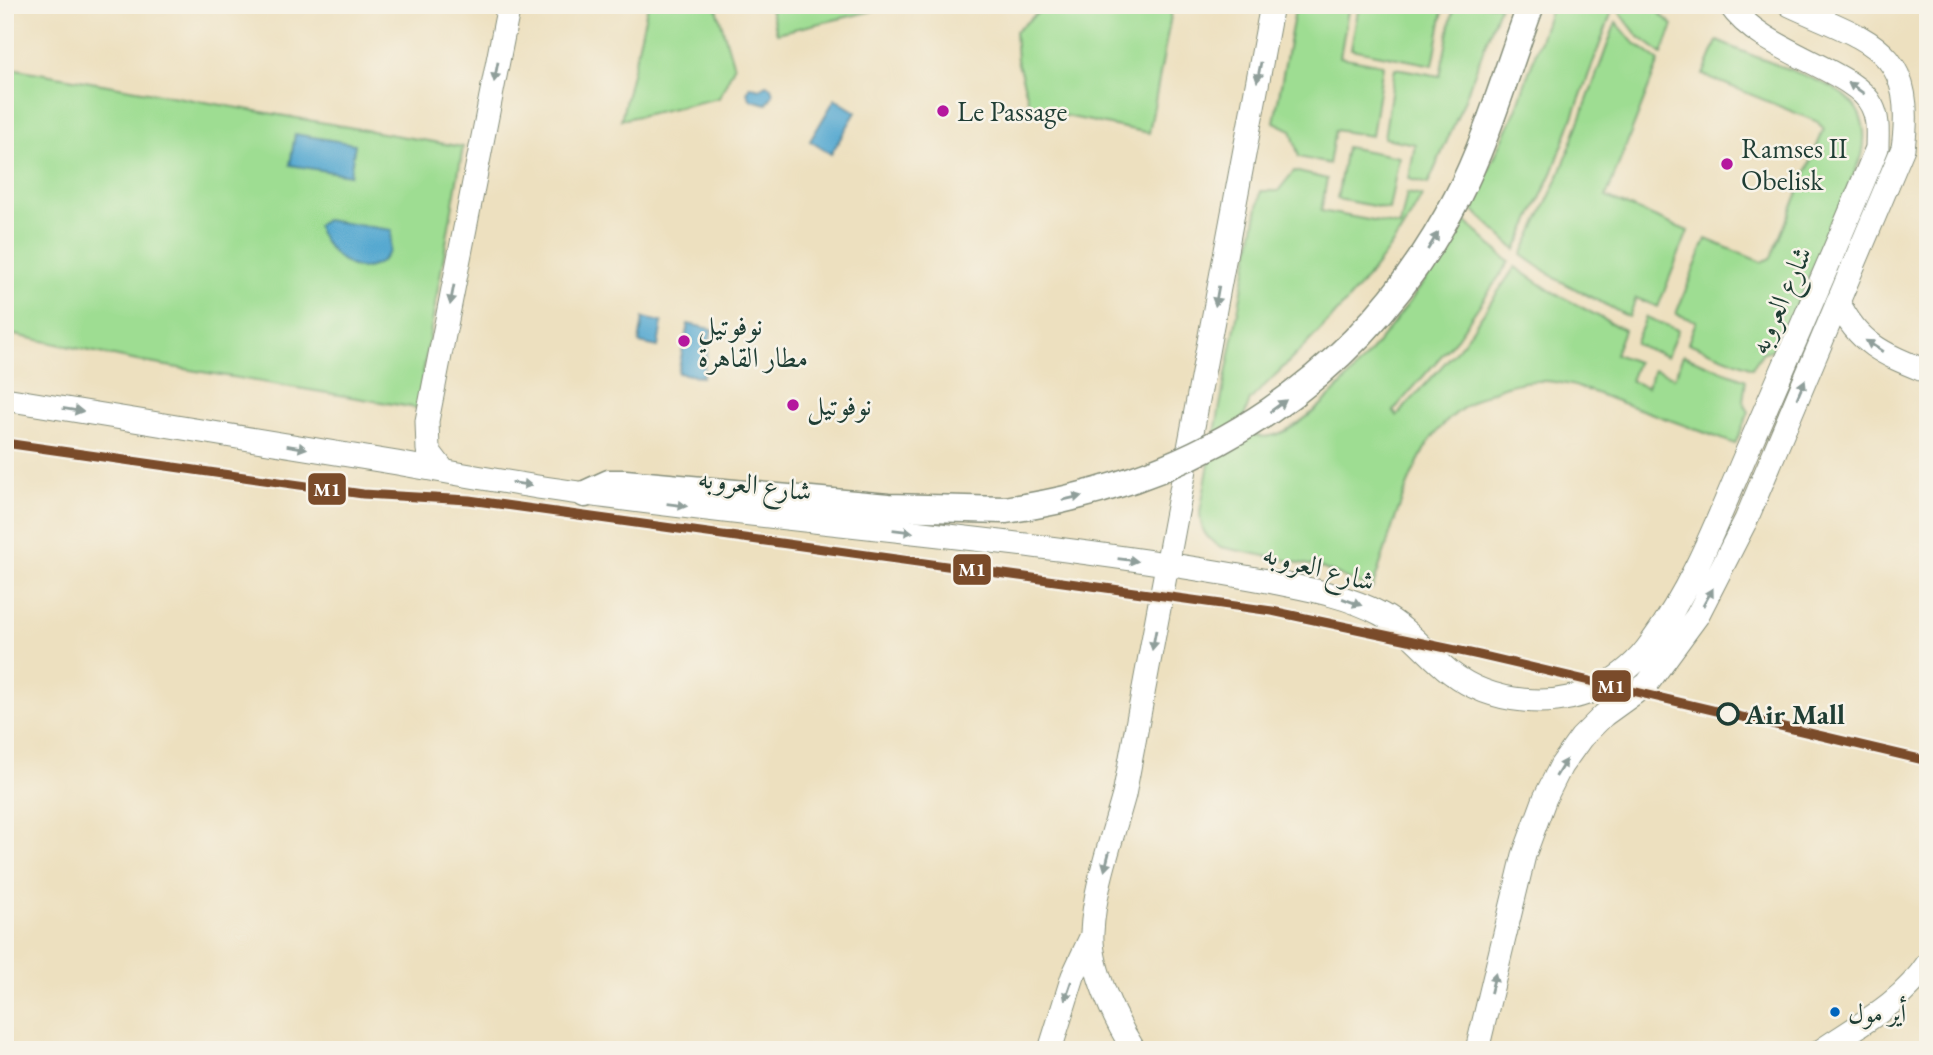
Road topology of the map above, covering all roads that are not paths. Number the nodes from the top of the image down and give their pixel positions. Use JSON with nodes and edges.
{"nodes":[{"id":1,"x":509,"y":5,"type":"edge"},
{"id":2,"x":1272,"y":5,"type":"edge"},
{"id":3,"x":1531,"y":5,"type":"edge"},
{"id":4,"x":1730,"y":5,"type":"edge"},
{"id":5,"x":1790,"y":5,"type":"edge"},
{"id":6,"x":1838,"y":301,"type":"junction"},
{"id":7,"x":1928,"y":372,"type":"edge"},
{"id":8,"x":5,"y":399,"type":"edge"},
{"id":9,"x":444,"y":471,"type":"junction"},
{"id":10,"x":585,"y":494,"type":"junction"},
{"id":11,"x":1168,"y":565,"type":"junction"},
{"id":12,"x":1092,"y":935,"type":"junction"},
{"id":13,"x":1928,"y":963,"type":"edge"},
{"id":14,"x":1050,"y":1050,"type":"edge"},
{"id":15,"x":1134,"y":1050,"type":"edge"},
{"id":16,"x":1477,"y":1050,"type":"edge"},
{"id":17,"x":1822,"y":1050,"type":"edge"}],
"edges":[{"from":1,"to":9,"type":"main road","one_way":true},
{"from":2,"to":11,"type":"main road","one_way":true},
{"from":10,"to":3,"type":"main road","one_way":true,"bridge":true},
{"from":11,"to":4,"type":"main road","name":"شارع العروبه","one_way":true},
{"from":5,"to":6,"type":"main road","name":"شارع العروبه"},
{"from":7,"to":6,"type":"main road","one_way":true},
{"from":16,"to":6,"type":"main road","name":"شارع العروبه","one_way":true},
{"from":8,"to":9,"type":"main road","name":"شارع العروبه","one_way":true},
{"from":9,"to":10,"type":"main road","name":"شارع العروبه","one_way":true},
{"from":10,"to":11,"type":"main road","name":"شارع العروبه","one_way":true},
{"from":11,"to":12,"type":"main road","one_way":true},
{"from":12,"to":14,"type":"main road","one_way":true},
{"from":12,"to":15,"type":"main road"},
{"from":13,"to":17,"type":"main road"}]}
